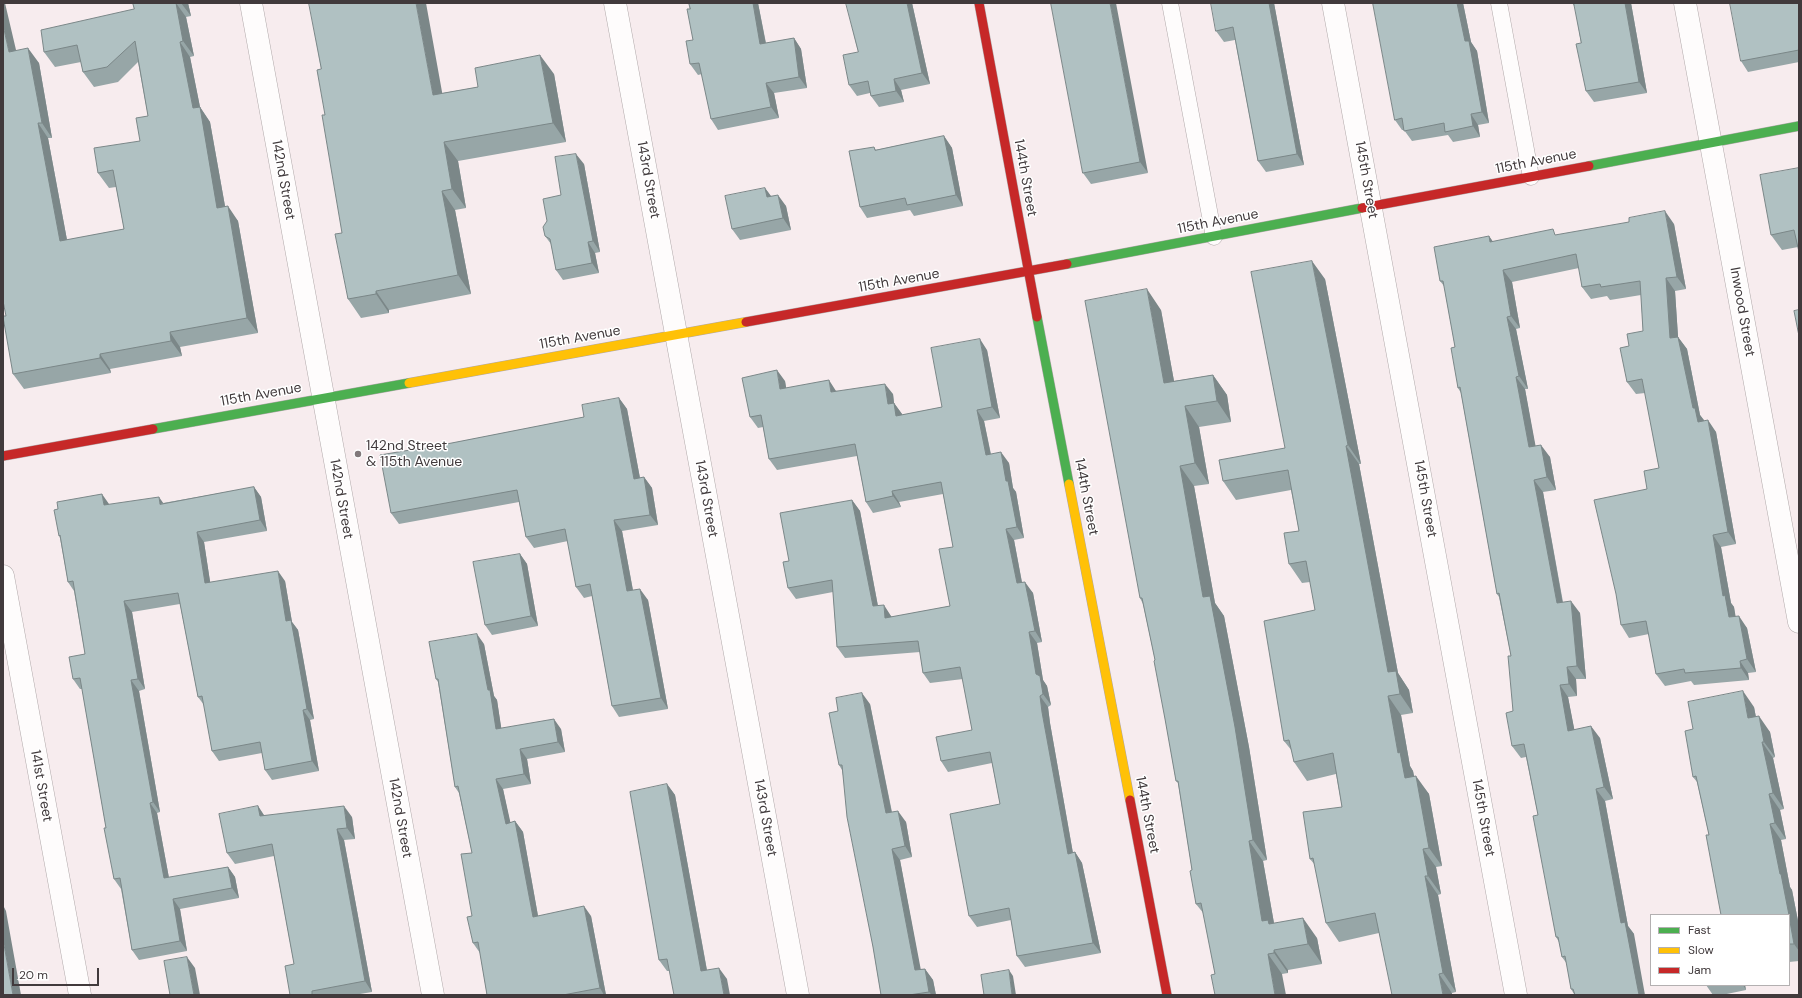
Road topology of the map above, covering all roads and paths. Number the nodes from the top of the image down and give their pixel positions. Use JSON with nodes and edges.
{"nodes":[{"id":1,"x":250,"y":3,"type":"edge"},
{"id":2,"x":615,"y":3,"type":"edge"},
{"id":3,"x":979,"y":3,"type":"edge"},
{"id":4,"x":1170,"y":3,"type":"edge"},
{"id":5,"x":1333,"y":3,"type":"edge"},
{"id":6,"x":1499,"y":3,"type":"edge"},
{"id":7,"x":1685,"y":3,"type":"edge"},
{"id":8,"x":1799,"y":126,"type":"edge"},
{"id":9,"x":1711,"y":142,"type":"junction"},
{"id":10,"x":1531,"y":177,"type":"junction"},
{"id":11,"x":1371,"y":207,"type":"junction"},
{"id":12,"x":1214,"y":237,"type":"junction"},
{"id":13,"x":1028,"y":271,"type":"junction"},
{"id":14,"x":676,"y":335,"type":"junction"},
{"id":15,"x":323,"y":398,"type":"junction"},
{"id":16,"x":3,"y":456,"type":"edge"},
{"id":17,"x":3,"y":576,"type":"edge"},
{"id":18,"x":1799,"y":622,"type":"edge"},
{"id":19,"x":80,"y":995,"type":"edge"},
{"id":20,"x":433,"y":995,"type":"edge"},
{"id":21,"x":798,"y":995,"type":"edge"},
{"id":22,"x":1167,"y":995,"type":"edge"},
{"id":23,"x":1516,"y":995,"type":"edge"}],
"edges":[{"from":1,"to":15,"type":"street","name":"142nd Street"},
{"from":2,"to":14,"type":"street","name":"143rd Street"},
{"from":3,"to":13,"type":"street","name":"144th Street"},
{"from":4,"to":12,"type":"lane"},
{"from":5,"to":11,"type":"street","name":"145th Street"},
{"from":6,"to":10,"type":"lane"},
{"from":7,"to":9,"type":"street","name":"Inwood Street"},
{"from":8,"to":9,"type":"street","name":"115th Avenue"},
{"from":9,"to":10,"type":"street","name":"115th Avenue"},
{"from":9,"to":18,"type":"street","name":"Inwood Street"},
{"from":10,"to":11,"type":"street","name":"115th Avenue"},
{"from":11,"to":12,"type":"street","name":"115th Avenue"},
{"from":11,"to":23,"type":"street","name":"145th Street"},
{"from":12,"to":13,"type":"street","name":"115th Avenue"},
{"from":13,"to":14,"type":"street","name":"115th Avenue"},
{"from":13,"to":22,"type":"street","name":"144th Street"},
{"from":14,"to":15,"type":"street","name":"115th Avenue"},
{"from":14,"to":21,"type":"street","name":"143rd Street"},
{"from":15,"to":16,"type":"street","name":"115th Avenue"},
{"from":15,"to":20,"type":"street","name":"142nd Street"},
{"from":17,"to":19,"type":"street","name":"141st Street"}]}
